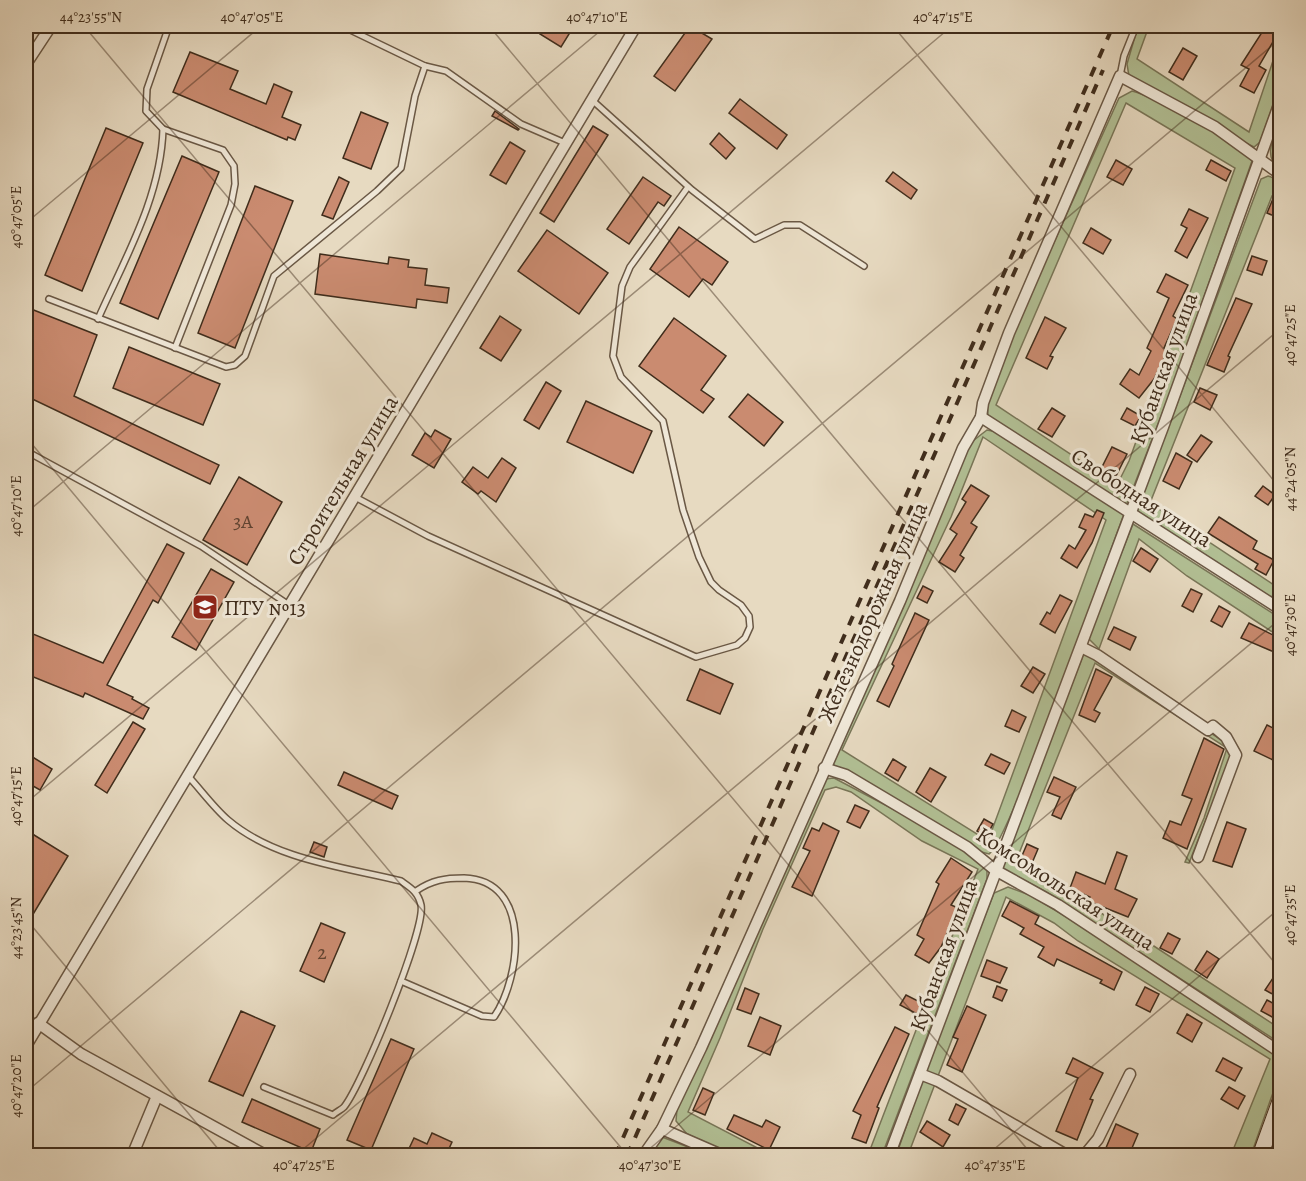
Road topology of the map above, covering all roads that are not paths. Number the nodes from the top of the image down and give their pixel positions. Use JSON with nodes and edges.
{"nodes":[{"id":1,"x":51,"y":26,"type":"edge"},
{"id":2,"x":169,"y":26,"type":"edge"},
{"id":3,"x":342,"y":26,"type":"edge"},
{"id":4,"x":490,"y":26,"type":"edge"},
{"id":5,"x":506,"y":26,"type":"edge"},
{"id":6,"x":636,"y":26,"type":"edge"},
{"id":7,"x":1136,"y":26,"type":"edge"},
{"id":8,"x":26,"y":64,"type":"edge"},
{"id":9,"x":425,"y":66,"type":"junction"},
{"id":10,"x":1120,"y":76,"type":"junction"},
{"id":11,"x":591,"y":99,"type":"junction"},
{"id":12,"x":1281,"y":102,"type":"edge"},
{"id":13,"x":163,"y":129,"type":"junction"},
{"id":14,"x":565,"y":143,"type":"junction"},
{"id":15,"x":1260,"y":158,"type":"junction"},
{"id":16,"x":1281,"y":174,"type":"edge"},
{"id":17,"x":688,"y":187,"type":"junction"},
{"id":18,"x":864,"y":266,"type":"dead end"},
{"id":19,"x":49,"y":299,"type":"dead end"},
{"id":20,"x":99,"y":319,"type":"junction"},
{"id":21,"x":175,"y":348,"type":"junction"},
{"id":22,"x":981,"y":417,"type":"junction"},
{"id":23,"x":26,"y":451,"type":"edge"},
{"id":24,"x":356,"y":497,"type":"junction"},
{"id":25,"x":1129,"y":512,"type":"junction"},
{"id":26,"x":289,"y":605,"type":"junction"},
{"id":27,"x":1281,"y":609,"type":"edge"},
{"id":28,"x":1081,"y":647,"type":"junction"},
{"id":29,"x":824,"y":768,"type":"junction"},
{"id":30,"x":188,"y":776,"type":"junction"},
{"id":31,"x":1198,"y":857,"type":"dead end"},
{"id":32,"x":995,"y":870,"type":"junction"},
{"id":33,"x":416,"y":891,"type":"junction"},
{"id":34,"x":401,"y":981,"type":"junction"},
{"id":35,"x":38,"y":1023,"type":"junction"},
{"id":36,"x":26,"y":1046,"type":"edge"},
{"id":37,"x":1281,"y":1052,"type":"edge"},
{"id":38,"x":920,"y":1074,"type":"junction"},
{"id":39,"x":1130,"y":1074,"type":"dead end"},
{"id":40,"x":264,"y":1087,"type":"dead end"},
{"id":41,"x":158,"y":1096,"type":"junction"},
{"id":42,"x":1281,"y":1101,"type":"edge"},
{"id":43,"x":662,"y":1129,"type":"junction"},
{"id":44,"x":132,"y":1155,"type":"edge"},
{"id":45,"x":267,"y":1155,"type":"edge"},
{"id":46,"x":643,"y":1155,"type":"edge"},
{"id":47,"x":724,"y":1155,"type":"edge"},
{"id":48,"x":889,"y":1155,"type":"edge"},
{"id":49,"x":1068,"y":1155,"type":"edge"},
{"id":50,"x":1084,"y":1155,"type":"edge"},
{"id":51,"x":1260,"y":1155,"type":"edge"}],
"edges":[{"from":1,"to":8,"type":"street"},
{"from":2,"to":13,"type":"lane"},
{"from":3,"to":9,"type":"lane"},
{"from":4,"to":5,"type":"lane"},
{"from":6,"to":11,"type":"street","name":"Строительная улица"},
{"from":7,"to":10,"type":"lane"},
{"from":9,"to":14,"type":"lane"},
{"from":9,"to":21,"type":"lane"},
{"from":10,"to":15,"type":"street"},
{"from":10,"to":22,"type":"street","name":"Железнодорожная улица"},
{"from":11,"to":14,"type":"street","name":"Строительная улица"},
{"from":11,"to":17,"type":"lane"},
{"from":12,"to":15,"type":"street","name":"Кубанская улица"},
{"from":13,"to":20,"type":"lane"},
{"from":13,"to":21,"type":"lane"},
{"from":14,"to":24,"type":"street","name":"Строительная улица"},
{"from":15,"to":16,"type":"street"},
{"from":15,"to":25,"type":"street","name":"Кубанская улица"},
{"from":17,"to":18,"type":"lane"},
{"from":17,"to":24,"type":"lane"},
{"from":19,"to":20,"type":"lane"},
{"from":20,"to":21,"type":"lane"},
{"from":22,"to":25,"type":"street","name":"Свободная улица"},
{"from":22,"to":29,"type":"street","name":"Железнодорожная улица"},
{"from":23,"to":26,"type":"lane"},
{"from":24,"to":26,"type":"street","name":"Строительная улица"},
{"from":25,"to":27,"type":"street","name":"Свободная улица"},
{"from":25,"to":28,"type":"street","name":"Кубанская улица"},
{"from":26,"to":30,"type":"street","name":"Строительная улица"},
{"from":28,"to":31,"type":"street"},
{"from":28,"to":32,"type":"street","name":"Кубанская улица"},
{"from":29,"to":32,"type":"street","name":"Комсомольская улица"},
{"from":29,"to":43,"type":"street","name":"Железнодорожная улица"},
{"from":30,"to":33,"type":"lane"},
{"from":30,"to":35,"type":"street","name":"Строительная улица"},
{"from":32,"to":37,"type":"street","name":"Комсомольская улица"},
{"from":32,"to":38,"type":"street","name":"Кубанская улица"},
{"from":33,"to":34,"type":"lane"},
{"from":33,"to":34,"type":"lane"},
{"from":34,"to":40,"type":"lane"},
{"from":35,"to":36,"type":"street","name":"Строительная улица"},
{"from":35,"to":41,"type":"street"},
{"from":38,"to":48,"type":"street","name":"Кубанская улица"},
{"from":38,"to":49,"type":"street"},
{"from":39,"to":50,"type":"street"},
{"from":41,"to":44,"type":"street"},
{"from":41,"to":45,"type":"street"},
{"from":42,"to":51,"type":"street"},
{"from":43,"to":46,"type":"street","name":"Железнодорожная улица"},
{"from":43,"to":47,"type":"street"}]}
